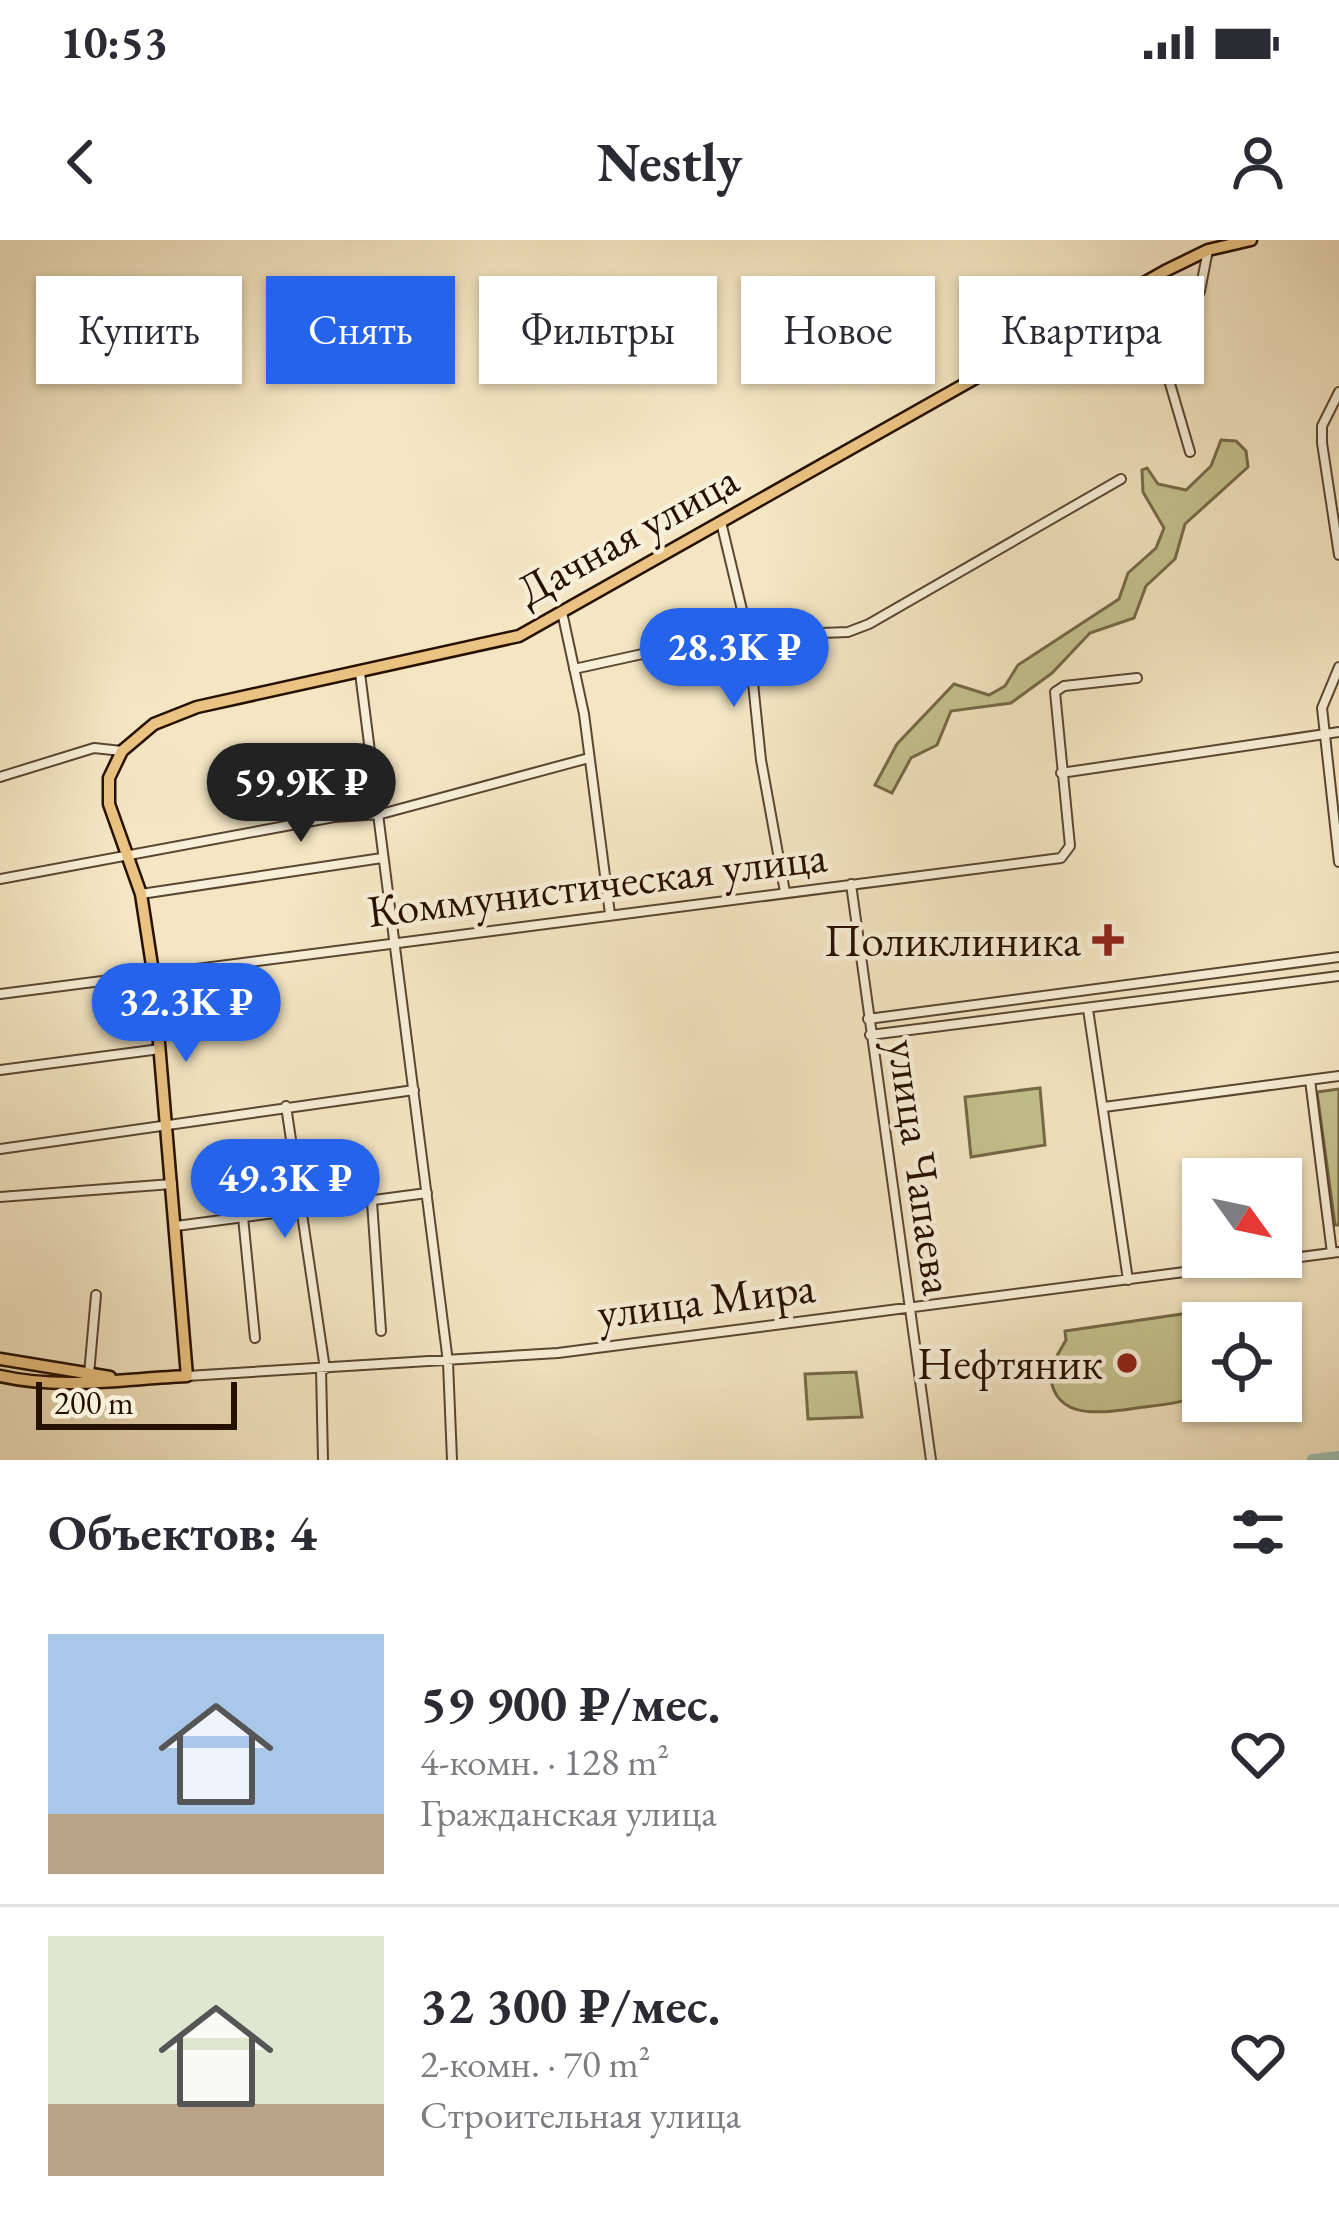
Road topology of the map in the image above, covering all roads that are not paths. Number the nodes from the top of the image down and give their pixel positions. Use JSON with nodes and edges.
{"nodes":[{"id":1,"x":1251,"y":240,"type":"edge"},
{"id":2,"x":1208,"y":250,"type":"junction"},
{"id":3,"x":1339,"y":392,"type":"edge"},
{"id":4,"x":1190,"y":452,"type":"dead end"},
{"id":5,"x":1121,"y":479,"type":"dead end"},
{"id":6,"x":721,"y":522,"type":"junction"},
{"id":7,"x":1339,"y":555,"type":"edge"},
{"id":8,"x":562,"y":612,"type":"junction"},
{"id":9,"x":748,"y":635,"type":"junction"},
{"id":10,"x":1339,"y":667,"type":"edge"},
{"id":11,"x":574,"y":669,"type":"junction"},
{"id":12,"x":360,"y":673,"type":"junction"},
{"id":13,"x":1136,"y":678,"type":"dead end"},
{"id":14,"x":1339,"y":732,"type":"edge"},
{"id":15,"x":1324,"y":734,"type":"junction"},
{"id":16,"x":122,"y":751,"type":"junction"},
{"id":17,"x":589,"y":758,"type":"junction"},
{"id":18,"x":1061,"y":773,"type":"junction"},
{"id":19,"x":0,"y":777,"type":"edge"},
{"id":20,"x":376,"y":814,"type":"junction"},
{"id":21,"x":1337,"y":823,"type":"edge"},
{"id":22,"x":129,"y":856,"type":"junction"},
{"id":23,"x":382,"y":858,"type":"junction"},
{"id":24,"x":1339,"y":862,"type":"edge"},
{"id":25,"x":0,"y":879,"type":"edge"},
{"id":26,"x":850,"y":884,"type":"junction"},
{"id":27,"x":785,"y":892,"type":"junction"},
{"id":28,"x":141,"y":894,"type":"junction"},
{"id":29,"x":610,"y":914,"type":"junction"},
{"id":30,"x":394,"y":943,"type":"junction"},
{"id":31,"x":1339,"y":957,"type":"edge"},
{"id":32,"x":154,"y":972,"type":"junction"},
{"id":33,"x":1339,"y":976,"type":"edge"},
{"id":34,"x":0,"y":994,"type":"edge"},
{"id":35,"x":1088,"y":1009,"type":"junction"},
{"id":36,"x":868,"y":1019,"type":"junction"},
{"id":37,"x":870,"y":1035,"type":"junction"},
{"id":38,"x":161,"y":1049,"type":"junction"},
{"id":39,"x":0,"y":1070,"type":"edge"},
{"id":40,"x":1339,"y":1076,"type":"edge"},
{"id":41,"x":1310,"y":1080,"type":"junction"},
{"id":42,"x":415,"y":1090,"type":"junction"},
{"id":43,"x":286,"y":1106,"type":"junction"},
{"id":44,"x":1104,"y":1107,"type":"junction"},
{"id":45,"x":169,"y":1125,"type":"junction"},
{"id":46,"x":0,"y":1149,"type":"edge"},
{"id":47,"x":173,"y":1184,"type":"junction"},
{"id":48,"x":427,"y":1193,"type":"junction"},
{"id":49,"x":0,"y":1197,"type":"edge"},
{"id":50,"x":372,"y":1202,"type":"junction"},
{"id":51,"x":301,"y":1209,"type":"junction"},
{"id":52,"x":243,"y":1217,"type":"junction"},
{"id":53,"x":176,"y":1226,"type":"junction"},
{"id":54,"x":1335,"y":1252,"type":"edge"},
{"id":55,"x":1127,"y":1280,"type":"junction"},
{"id":56,"x":96,"y":1295,"type":"dead end"},
{"id":57,"x":909,"y":1310,"type":"junction"},
{"id":58,"x":381,"y":1331,"type":"dead end"},
{"id":59,"x":255,"y":1338,"type":"dead end"},
{"id":60,"x":0,"y":1360,"type":"edge"},
{"id":61,"x":448,"y":1362,"type":"junction"},
{"id":62,"x":323,"y":1369,"type":"junction"},
{"id":63,"x":88,"y":1373,"type":"junction"},
{"id":64,"x":0,"y":1376,"type":"edge"},
{"id":65,"x":187,"y":1376,"type":"junction"},
{"id":66,"x":119,"y":1378,"type":"junction"},
{"id":67,"x":323,"y":1460,"type":"edge"},
{"id":68,"x":452,"y":1460,"type":"edge"},
{"id":69,"x":931,"y":1460,"type":"edge"}],
"edges":[{"from":1,"to":2,"type":"main road","name":"Дачная улица"},
{"from":2,"to":4,"type":"street"},
{"from":2,"to":6,"type":"main road","name":"Дачная улица"},
{"from":3,"to":7,"type":"street"},
{"from":5,"to":9,"type":"street"},
{"from":6,"to":8,"type":"main road","name":"Дачная улица"},
{"from":6,"to":9,"type":"street"},
{"from":8,"to":11,"type":"street"},
{"from":8,"to":12,"type":"main road","name":"Дачная улица"},
{"from":9,"to":11,"type":"street"},
{"from":9,"to":27,"type":"street"},
{"from":10,"to":15,"type":"street"},
{"from":11,"to":17,"type":"street"},
{"from":12,"to":16,"type":"main road","name":"Дачная улица"},
{"from":12,"to":20,"type":"street"},
{"from":13,"to":18,"type":"street"},
{"from":14,"to":15,"type":"street"},
{"from":15,"to":18,"type":"street"},
{"from":15,"to":21,"type":"street"},
{"from":16,"to":19,"type":"street","name":"Дачная улица"},
{"from":16,"to":22,"type":"main road"},
{"from":17,"to":20,"type":"street"},
{"from":17,"to":29,"type":"street"},
{"from":18,"to":26,"type":"street","name":"Коммунистическая улица"},
{"from":20,"to":22,"type":"street"},
{"from":20,"to":23,"type":"street"},
{"from":21,"to":24,"type":"street"},
{"from":22,"to":25,"type":"street"},
{"from":22,"to":28,"type":"main road"},
{"from":23,"to":28,"type":"street"},
{"from":23,"to":30,"type":"street"},
{"from":26,"to":27,"type":"street","name":"Коммунистическая улица"},
{"from":26,"to":36,"type":"street","name":"улица Чапаева"},
{"from":27,"to":29,"type":"street","name":"Коммунистическая улица"},
{"from":28,"to":32,"type":"main road"},
{"from":29,"to":30,"type":"street","name":"Коммунистическая улица"},
{"from":30,"to":32,"type":"street","name":"Коммунистическая улица"},
{"from":30,"to":42,"type":"street"},
{"from":31,"to":36,"type":"street"},
{"from":32,"to":34,"type":"street","name":"Коммунистическая улица"},
{"from":32,"to":38,"type":"main road"},
{"from":33,"to":35,"type":"street"},
{"from":35,"to":37,"type":"street"},
{"from":35,"to":44,"type":"street"},
{"from":36,"to":37,"type":"street","name":"улица Чапаева"},
{"from":37,"to":57,"type":"street","name":"улица Чапаева"},
{"from":38,"to":39,"type":"street"},
{"from":38,"to":45,"type":"main road"},
{"from":40,"to":41,"type":"street"},
{"from":41,"to":44,"type":"street"},
{"from":41,"to":54,"type":"street"},
{"from":42,"to":43,"type":"street"},
{"from":42,"to":48,"type":"street"},
{"from":43,"to":45,"type":"street"},
{"from":43,"to":51,"type":"street"},
{"from":44,"to":55,"type":"street"},
{"from":45,"to":46,"type":"street"},
{"from":45,"to":47,"type":"main road"},
{"from":47,"to":49,"type":"street"},
{"from":47,"to":53,"type":"main road"},
{"from":48,"to":50,"type":"street"},
{"from":48,"to":61,"type":"street"},
{"from":50,"to":51,"type":"street"},
{"from":50,"to":58,"type":"street"},
{"from":51,"to":52,"type":"street"},
{"from":51,"to":62,"type":"street"},
{"from":52,"to":53,"type":"street"},
{"from":52,"to":59,"type":"street"},
{"from":53,"to":65,"type":"main road"},
{"from":54,"to":55,"type":"street","name":"улица Мира"},
{"from":55,"to":57,"type":"street","name":"улица Мира"},
{"from":56,"to":63,"type":"street"},
{"from":57,"to":61,"type":"street","name":"улица Мира"},
{"from":57,"to":69,"type":"street","name":"улица Чапаева"},
{"from":60,"to":63,"type":"main road"},
{"from":61,"to":62,"type":"street","name":"улица Мира"},
{"from":61,"to":68,"type":"street"},
{"from":62,"to":65,"type":"street","name":"улица Мира"},
{"from":62,"to":67,"type":"street"},
{"from":63,"to":66,"type":"main road"},
{"from":64,"to":66,"type":"main road","name":"улица Мира"},
{"from":65,"to":66,"type":"main road","name":"улица Мира"}]}
